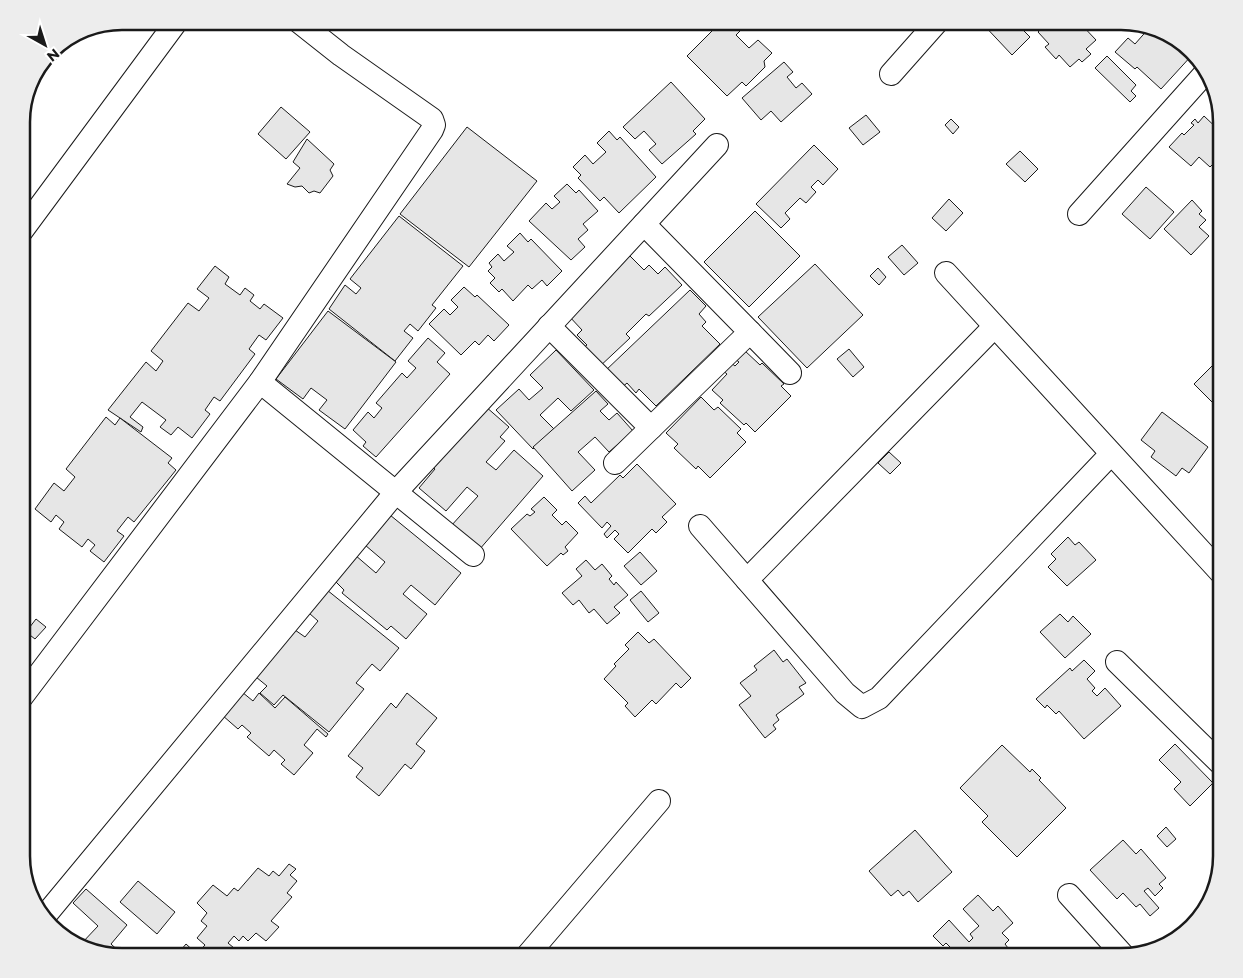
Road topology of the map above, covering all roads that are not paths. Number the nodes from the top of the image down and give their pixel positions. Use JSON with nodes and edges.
{"nodes":[{"id":1,"x":170,"y":30,"type":"edge"},
{"id":2,"x":309,"y":30,"type":"edge"},
{"id":3,"x":930,"y":30,"type":"edge"},
{"id":4,"x":890,"y":74,"type":"dead end"},
{"id":5,"x":1202,"y":77,"type":"edge"},
{"id":6,"x":717,"y":145,"type":"dead end"},
{"id":7,"x":1079,"y":214,"type":"dead end"},
{"id":8,"x":30,"y":221,"type":"edge"},
{"id":9,"x":644,"y":224,"type":"junction"},
{"id":10,"x":946,"y":273,"type":"dead end"},
{"id":11,"x":549,"y":326,"type":"junction"},
{"id":12,"x":994,"y":327,"type":"junction"},
{"id":13,"x":750,"y":332,"type":"junction"},
{"id":14,"x":790,"y":373,"type":"dead end"},
{"id":15,"x":260,"y":382,"type":"junction"},
{"id":16,"x":651,"y":428,"type":"junction"},
{"id":17,"x":1111,"y":454,"type":"junction"},
{"id":18,"x":615,"y":463,"type":"dead end"},
{"id":19,"x":396,"y":492,"type":"junction"},
{"id":20,"x":700,"y":526,"type":"dead end"},
{"id":21,"x":473,"y":554,"type":"dead end"},
{"id":22,"x":1213,"y":564,"type":"edge"},
{"id":23,"x":747,"y":580,"type":"junction"},
{"id":24,"x":1118,"y":662,"type":"dead end"},
{"id":25,"x":30,"y":687,"type":"edge"},
{"id":26,"x":1213,"y":755,"type":"edge"},
{"id":27,"x":659,"y":801,"type":"dead end"},
{"id":28,"x":1069,"y":895,"type":"dead end"},
{"id":29,"x":49,"y":911,"type":"edge"},
{"id":30,"x":534,"y":948,"type":"edge"},
{"id":31,"x":1117,"y":948,"type":"edge"}],
"edges":[{"from":1,"to":8,"type":"street"},
{"from":2,"to":15,"type":"street"},
{"from":3,"to":4,"type":"street"},
{"from":5,"to":7,"type":"street"},
{"from":6,"to":9,"type":"street"},
{"from":9,"to":11,"type":"street"},
{"from":9,"to":13,"type":"street"},
{"from":10,"to":12,"type":"street"},
{"from":11,"to":16,"type":"street"},
{"from":11,"to":19,"type":"street"},
{"from":12,"to":17,"type":"street"},
{"from":12,"to":23,"type":"street"},
{"from":13,"to":14,"type":"street"},
{"from":13,"to":16,"type":"street"},
{"from":15,"to":19,"type":"street"},
{"from":15,"to":25,"type":"street"},
{"from":16,"to":18,"type":"street"},
{"from":17,"to":22,"type":"street"},
{"from":17,"to":23,"type":"street"},
{"from":19,"to":21,"type":"street"},
{"from":19,"to":29,"type":"street"},
{"from":20,"to":23,"type":"street"},
{"from":24,"to":26,"type":"street"},
{"from":27,"to":30,"type":"street"},
{"from":28,"to":31,"type":"street"}]}
